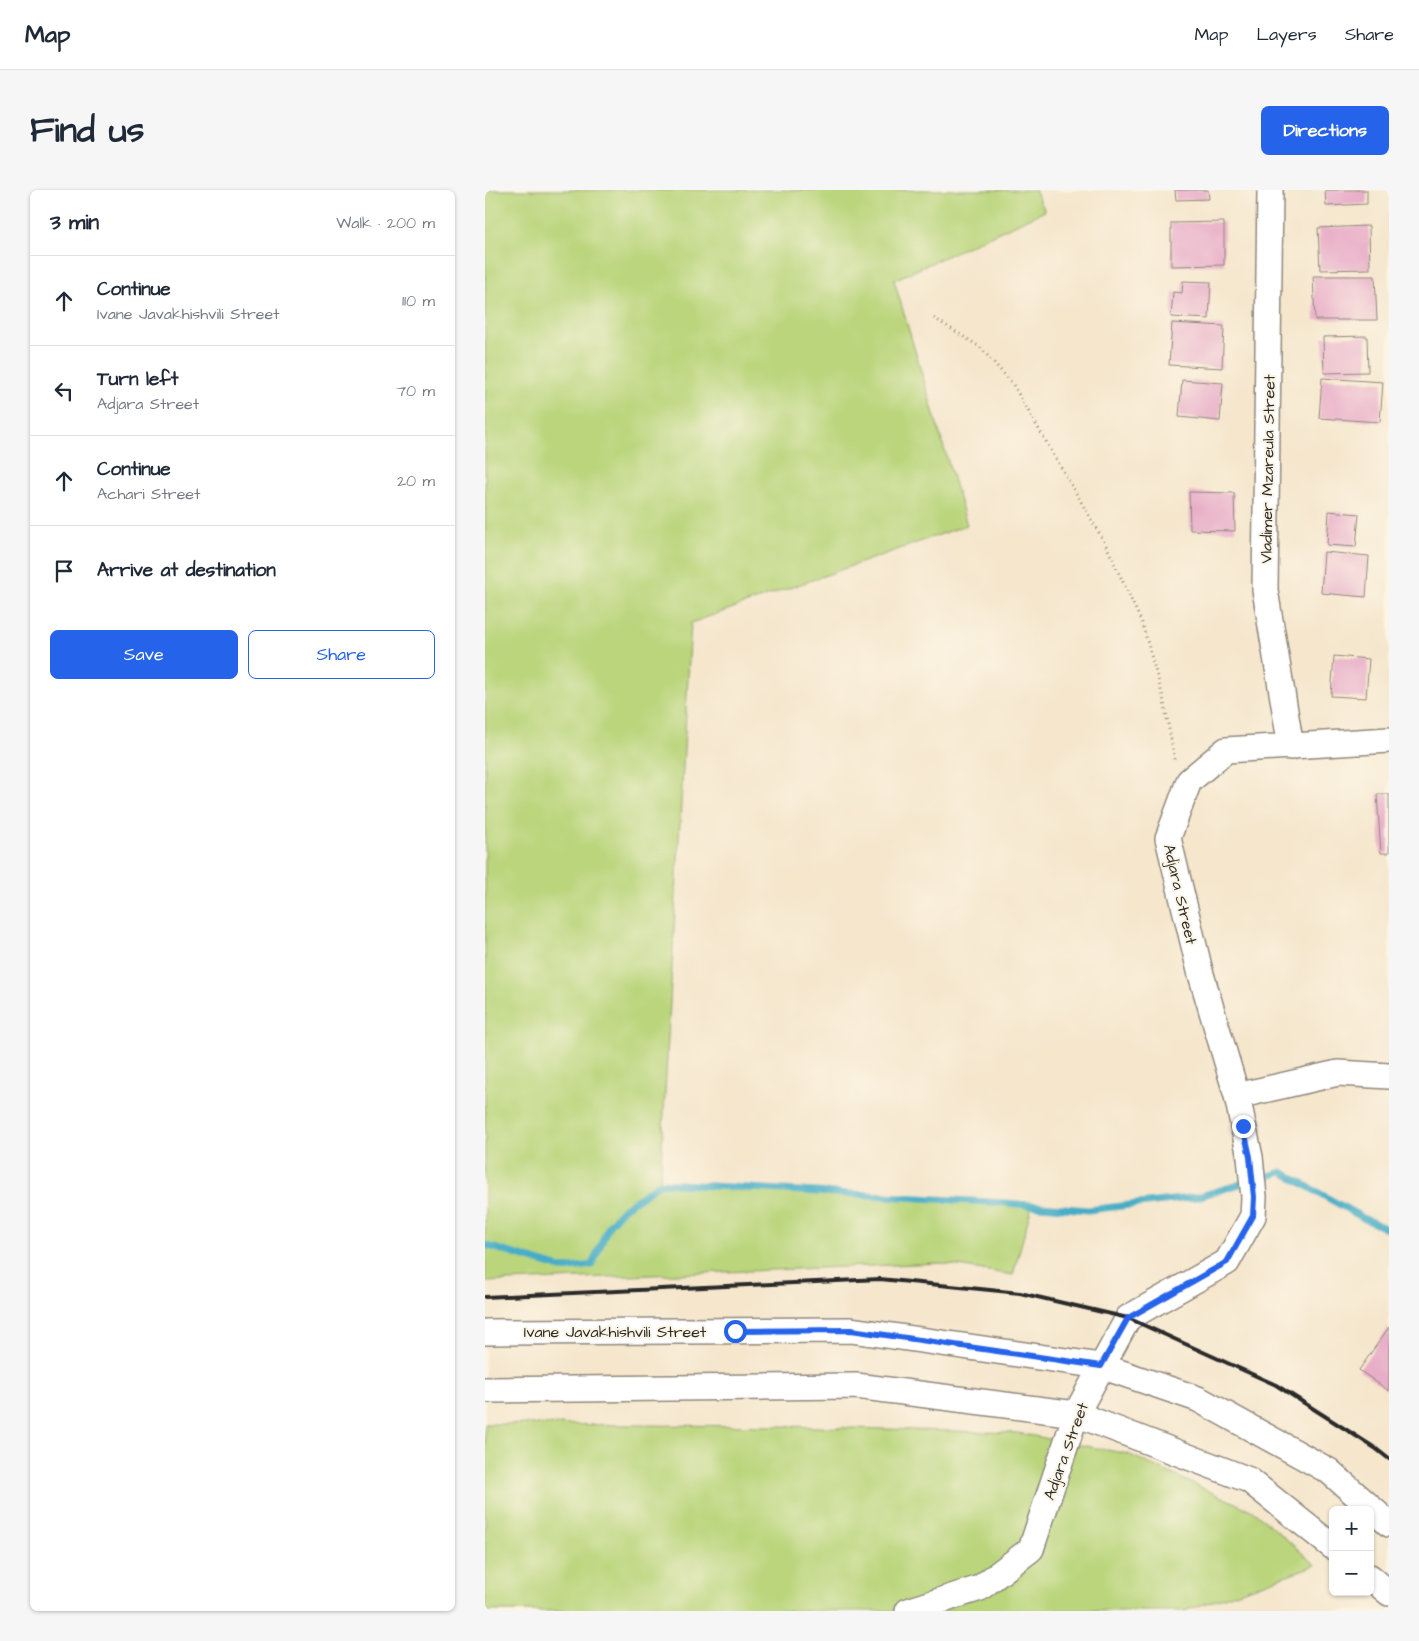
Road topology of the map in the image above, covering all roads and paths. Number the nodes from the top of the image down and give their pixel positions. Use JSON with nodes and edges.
{"nodes":[{"id":1,"x":1270,"y":190,"type":"edge"},
{"id":2,"x":935,"y":318,"type":"dead end"},
{"id":3,"x":1389,"y":740,"type":"edge"},
{"id":4,"x":1291,"y":747,"type":"junction"},
{"id":5,"x":1174,"y":764,"type":"dead end"},
{"id":6,"x":1389,"y":1076,"type":"edge"},
{"id":7,"x":1237,"y":1096,"type":"junction"},
{"id":8,"x":485,"y":1332,"type":"edge"},
{"id":9,"x":1101,"y":1366,"type":"junction"},
{"id":10,"x":485,"y":1390,"type":"edge"},
{"id":11,"x":1076,"y":1414,"type":"junction"},
{"id":12,"x":1389,"y":1524,"type":"edge"},
{"id":13,"x":1329,"y":1544,"type":"edge"},
{"id":14,"x":1374,"y":1581,"type":"edge"},
{"id":15,"x":1389,"y":1592,"type":"edge"},
{"id":16,"x":908,"y":1611,"type":"edge"}],
"edges":[{"from":1,"to":4,"type":"street","name":"Vladimer Mzareula Street"},
{"from":2,"to":5,"type":"path"},
{"from":3,"to":4,"type":"street","name":"Adjara Street"},
{"from":4,"to":7,"type":"street","name":"Adjara Street"},
{"from":6,"to":7,"type":"street"},
{"from":7,"to":9,"type":"street","name":"Adjara Street"},
{"from":8,"to":9,"type":"street","name":"Ivane Javakhishvili Street"},
{"from":9,"to":11,"type":"street","name":"Adjara Street"},
{"from":9,"to":12,"type":"street","name":"Ivane Javakhishvili Street"},
{"from":10,"to":11,"type":"street"},
{"from":11,"to":13,"type":"street"},
{"from":11,"to":16,"type":"street","name":"Adjara Street"},
{"from":14,"to":15,"type":"street"}]}
